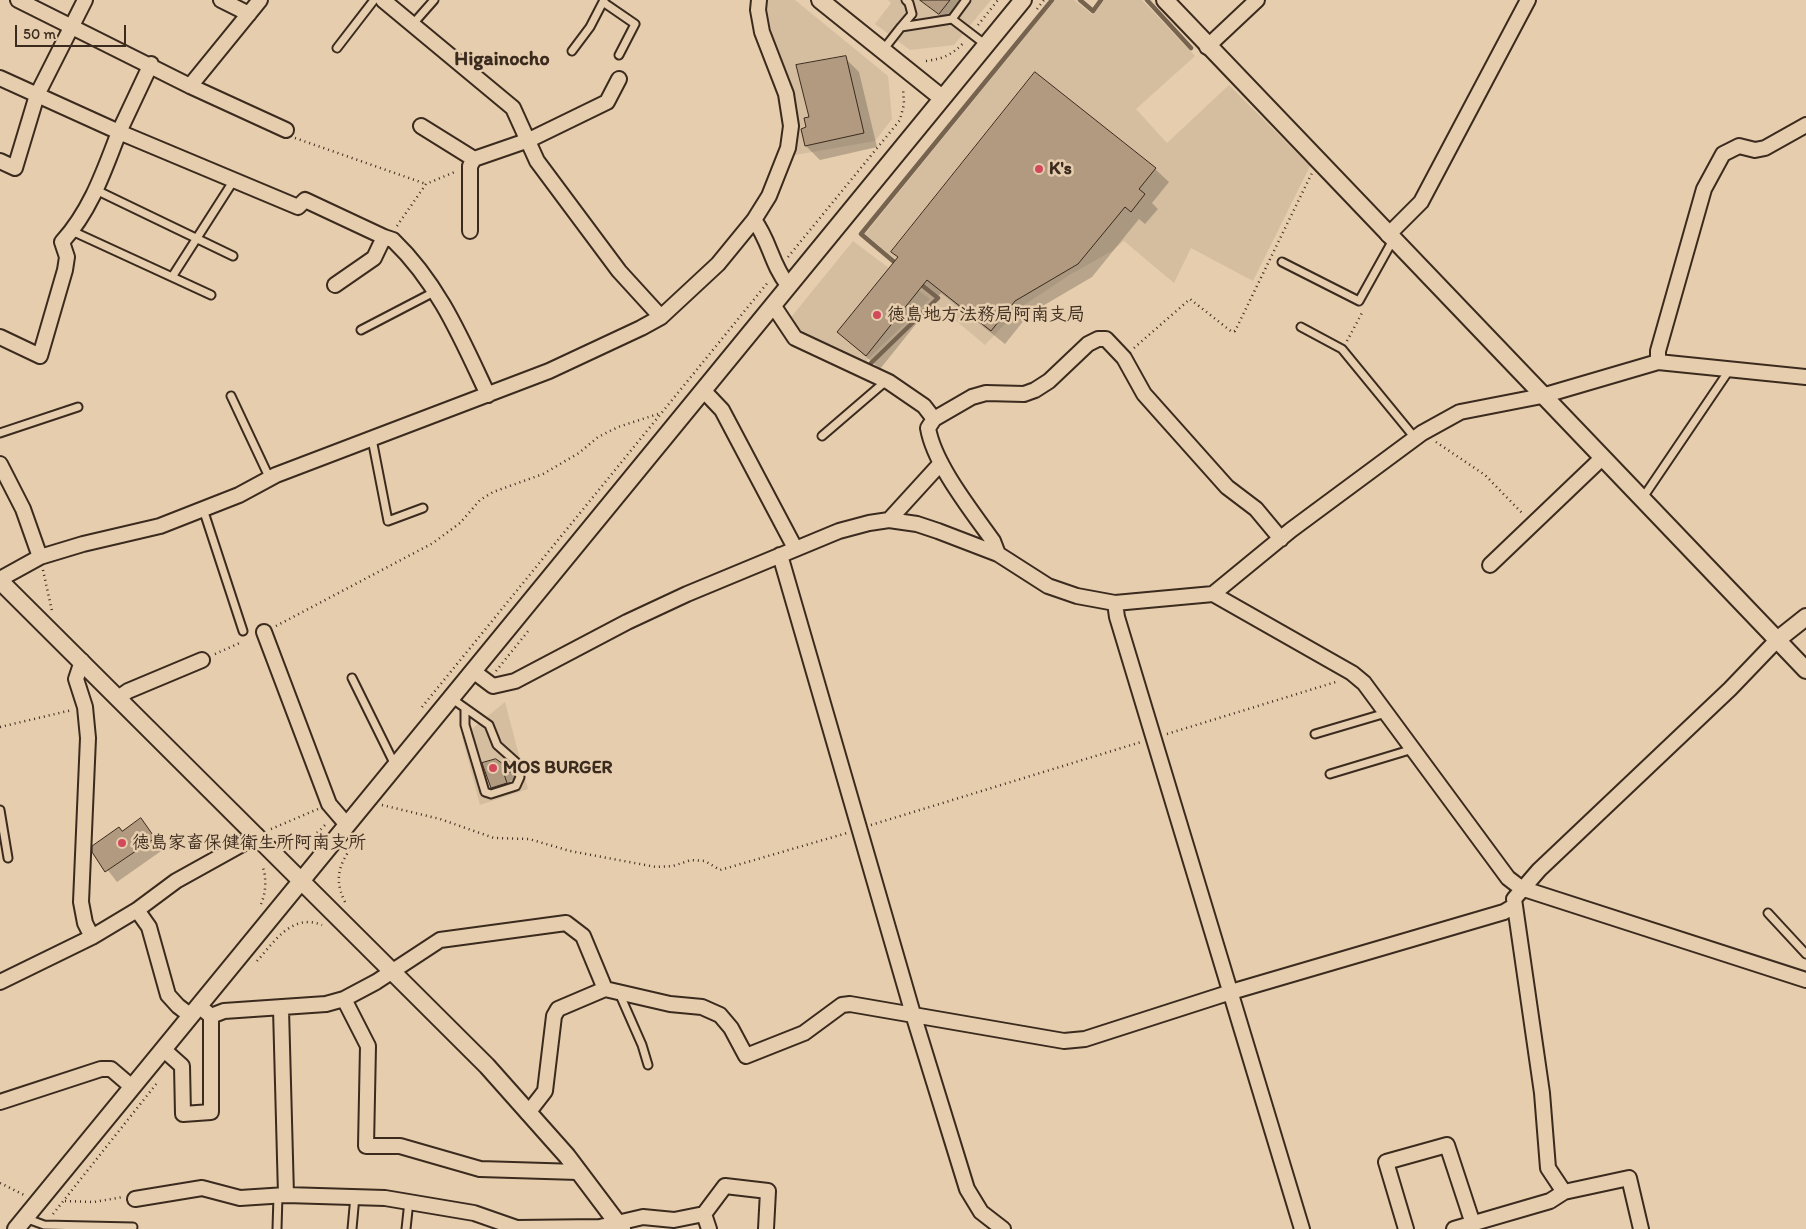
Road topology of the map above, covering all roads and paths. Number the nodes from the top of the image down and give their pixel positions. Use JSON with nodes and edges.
{"nodes":[{"id":1,"x":18,"y":0,"type":"edge"},
{"id":2,"x":85,"y":0,"type":"edge"},
{"id":3,"x":221,"y":0,"type":"edge"},
{"id":4,"x":260,"y":0,"type":"edge"},
{"id":5,"x":374,"y":0,"type":"edge"},
{"id":6,"x":383,"y":0,"type":"edge"},
{"id":7,"x":434,"y":0,"type":"edge"},
{"id":8,"x":760,"y":0,"type":"edge"},
{"id":9,"x":820,"y":0,"type":"edge"},
{"id":10,"x":906,"y":0,"type":"edge"},
{"id":11,"x":966,"y":0,"type":"edge"},
{"id":12,"x":1022,"y":0,"type":"edge"},
{"id":13,"x":1164,"y":0,"type":"edge"},
{"id":14,"x":1257,"y":0,"type":"edge"},
{"id":15,"x":1528,"y":0,"type":"edge"},
{"id":16,"x":603,"y":1,"type":"edge"},
{"id":17,"x":249,"y":14,"type":"junction"},
{"id":18,"x":952,"y":19,"type":"junction"},
{"id":19,"x":412,"y":25,"type":"junction"},
{"id":20,"x":72,"y":27,"type":"junction"},
{"id":21,"x":901,"y":27,"type":"junction"},
{"id":22,"x":986,"y":45,"type":"junction"},
{"id":23,"x":1207,"y":47,"type":"junction"},
{"id":24,"x":337,"y":48,"type":"dead end"},
{"id":25,"x":882,"y":50,"type":"junction"},
{"id":26,"x":572,"y":51,"type":"dead end"},
{"id":27,"x":619,"y":55,"type":"dead end"},
{"id":28,"x":151,"y":64,"type":"junction"},
{"id":29,"x":0,"y":78,"type":"edge"},
{"id":30,"x":620,"y":79,"type":"dead end"},
{"id":31,"x":190,"y":86,"type":"junction"},
{"id":32,"x":903,"y":88,"type":"dead end"},
{"id":33,"x":37,"y":95,"type":"junction"},
{"id":34,"x":942,"y":98,"type":"junction"},
{"id":35,"x":1806,"y":125,"type":"edge"},
{"id":36,"x":421,"y":126,"type":"dead end"},
{"id":37,"x":286,"y":130,"type":"joint"},
{"id":38,"x":119,"y":132,"type":"junction"},
{"id":39,"x":529,"y":140,"type":"junction"},
{"id":40,"x":0,"y":161,"type":"edge"},
{"id":41,"x":472,"y":162,"type":"junction"},
{"id":42,"x":1320,"y":163,"type":"junction"},
{"id":43,"x":234,"y":180,"type":"junction"},
{"id":44,"x":426,"y":184,"type":"junction"},
{"id":45,"x":96,"y":190,"type":"junction"},
{"id":46,"x":754,"y":220,"type":"junction"},
{"id":47,"x":72,"y":231,"type":"junction"},
{"id":48,"x":470,"y":231,"type":"dead end"},
{"id":49,"x":195,"y":238,"type":"junction"},
{"id":50,"x":386,"y":238,"type":"junction"},
{"id":51,"x":1390,"y":238,"type":"junction"},
{"id":52,"x":233,"y":256,"type":"dead end"},
{"id":53,"x":1282,"y":262,"type":"dead end"},
{"id":54,"x":777,"y":271,"type":"junction"},
{"id":55,"x":172,"y":277,"type":"junction"},
{"id":56,"x":335,"y":285,"type":"dead end"},
{"id":57,"x":788,"y":286,"type":"junction"},
{"id":58,"x":436,"y":291,"type":"junction"},
{"id":59,"x":211,"y":295,"type":"dead end"},
{"id":60,"x":773,"y":305,"type":"junction"},
{"id":61,"x":661,"y":317,"type":"junction"},
{"id":62,"x":1301,"y":327,"type":"dead end"},
{"id":63,"x":361,"y":330,"type":"dead end"},
{"id":64,"x":0,"y":337,"type":"edge"},
{"id":65,"x":1124,"y":358,"type":"junction"},
{"id":66,"x":1658,"y":362,"type":"junction"},
{"id":67,"x":1730,"y":369,"type":"junction"},
{"id":68,"x":1806,"y":378,"type":"edge"},
{"id":69,"x":886,"y":381,"type":"junction"},
{"id":70,"x":703,"y":390,"type":"junction"},
{"id":71,"x":488,"y":395,"type":"junction"},
{"id":72,"x":231,"y":396,"type":"dead end"},
{"id":73,"x":1542,"y":396,"type":"junction"},
{"id":74,"x":78,"y":407,"type":"dead end"},
{"id":75,"x":663,"y":412,"type":"junction"},
{"id":76,"x":684,"y":413,"type":"junction"},
{"id":77,"x":934,"y":419,"type":"junction"},
{"id":78,"x":0,"y":433,"type":"edge"},
{"id":79,"x":822,"y":436,"type":"dead end"},
{"id":80,"x":1419,"y":436,"type":"junction"},
{"id":81,"x":372,"y":439,"type":"junction"},
{"id":82,"x":1602,"y":458,"type":"junction"},
{"id":83,"x":941,"y":463,"type":"junction"},
{"id":84,"x":0,"y":464,"type":"edge"},
{"id":85,"x":270,"y":479,"type":"junction"},
{"id":86,"x":1642,"y":500,"type":"junction"},
{"id":87,"x":423,"y":508,"type":"dead end"},
{"id":88,"x":203,"y":509,"type":"junction"},
{"id":89,"x":889,"y":520,"type":"junction"},
{"id":90,"x":1533,"y":524,"type":"junction"},
{"id":91,"x":1281,"y":539,"type":"junction"},
{"id":92,"x":795,"y":548,"type":"junction"},
{"id":93,"x":998,"y":554,"type":"junction"},
{"id":94,"x":780,"y":555,"type":"junction"},
{"id":95,"x":40,"y":557,"type":"junction"},
{"id":96,"x":1490,"y":565,"type":"dead end"},
{"id":97,"x":0,"y":580,"type":"edge"},
{"id":98,"x":1213,"y":594,"type":"junction"},
{"id":99,"x":1115,"y":603,"type":"junction"},
{"id":100,"x":53,"y":616,"type":"dead end"},
{"id":101,"x":1806,"y":617,"type":"edge"},
{"id":102,"x":243,"y":631,"type":"dead end"},
{"id":103,"x":264,"y":632,"type":"junction"},
{"id":104,"x":1777,"y":640,"type":"junction"},
{"id":105,"x":202,"y":660,"type":"joint"},
{"id":106,"x":82,"y":661,"type":"junction"},
{"id":107,"x":1806,"y":670,"type":"edge"},
{"id":108,"x":473,"y":671,"type":"junction"},
{"id":109,"x":352,"y":678,"type":"dead end"},
{"id":110,"x":118,"y":698,"type":"junction"},
{"id":111,"x":451,"y":698,"type":"junction"},
{"id":112,"x":85,"y":706,"type":"junction"},
{"id":113,"x":465,"y":708,"type":"junction"},
{"id":114,"x":1386,"y":713,"type":"junction"},
{"id":115,"x":416,"y":714,"type":"dead end"},
{"id":116,"x":0,"y":727,"type":"edge"},
{"id":117,"x":1315,"y":734,"type":"dead end"},
{"id":118,"x":1413,"y":749,"type":"junction"},
{"id":119,"x":396,"y":766,"type":"junction"},
{"id":120,"x":1330,"y":774,"type":"dead end"},
{"id":121,"x":0,"y":810,"type":"edge"},
{"id":122,"x":337,"y":814,"type":"junction"},
{"id":123,"x":264,"y":830,"type":"junction"},
{"id":124,"x":8,"y":858,"type":"dead end"},
{"id":125,"x":303,"y":880,"type":"junction"},
{"id":126,"x":1521,"y":888,"type":"junction"},
{"id":127,"x":1514,"y":906,"type":"junction"},
{"id":128,"x":137,"y":910,"type":"junction"},
{"id":129,"x":1768,"y":913,"type":"dead end"},
{"id":130,"x":323,"y":925,"type":"dead end"},
{"id":131,"x":92,"y":937,"type":"junction"},
{"id":132,"x":1806,"y":954,"type":"edge"},
{"id":133,"x":253,"y":966,"type":"dead end"},
{"id":134,"x":392,"y":971,"type":"junction"},
{"id":135,"x":1806,"y":980,"type":"edge"},
{"id":136,"x":0,"y":982,"type":"edge"},
{"id":137,"x":605,"y":989,"type":"junction"},
{"id":138,"x":1231,"y":992,"type":"junction"},
{"id":139,"x":620,"y":995,"type":"junction"},
{"id":140,"x":344,"y":999,"type":"junction"},
{"id":141,"x":281,"y":1008,"type":"junction"},
{"id":142,"x":200,"y":1013,"type":"junction"},
{"id":143,"x":914,"y":1014,"type":"junction"},
{"id":144,"x":163,"y":1049,"type":"junction"},
{"id":145,"x":648,"y":1064,"type":"dead end"},
{"id":146,"x":159,"y":1081,"type":"dead end"},
{"id":147,"x":132,"y":1087,"type":"junction"},
{"id":148,"x":0,"y":1102,"type":"edge"},
{"id":149,"x":528,"y":1113,"type":"junction"},
{"id":150,"x":578,"y":1172,"type":"junction"},
{"id":151,"x":0,"y":1183,"type":"edge"},
{"id":152,"x":1564,"y":1192,"type":"junction"},
{"id":153,"x":24,"y":1195,"type":"dead end"},
{"id":154,"x":282,"y":1195,"type":"junction"},
{"id":155,"x":355,"y":1196,"type":"junction"},
{"id":156,"x":135,"y":1200,"type":"joint"},
{"id":157,"x":65,"y":1201,"type":"junction"},
{"id":158,"x":408,"y":1201,"type":"junction"},
{"id":159,"x":704,"y":1214,"type":"junction"},
{"id":160,"x":20,"y":1224,"type":"edge"},
{"id":161,"x":1473,"y":1224,"type":"junction"},
{"id":162,"x":44,"y":1225,"type":"junction"},
{"id":163,"x":619,"y":1226,"type":"edge"},
{"id":164,"x":133,"y":1227,"type":"dead end"},
{"id":165,"x":506,"y":1227,"type":"edge"},
{"id":166,"x":277,"y":1229,"type":"edge"},
{"id":167,"x":352,"y":1229,"type":"edge"},
{"id":168,"x":406,"y":1229,"type":"edge"},
{"id":169,"x":709,"y":1229,"type":"edge"},
{"id":170,"x":766,"y":1229,"type":"edge"},
{"id":171,"x":1003,"y":1229,"type":"edge"},
{"id":172,"x":1302,"y":1229,"type":"edge"},
{"id":173,"x":1406,"y":1229,"type":"edge"},
{"id":174,"x":1454,"y":1229,"type":"edge"},
{"id":175,"x":1642,"y":1229,"type":"edge"}],
"edges":[{"from":1,"to":20,"type":"street"},
{"from":2,"to":20,"type":"street"},
{"from":3,"to":17,"type":"street"},
{"from":4,"to":17,"type":"street"},
{"from":5,"to":24,"type":"lane"},
{"from":6,"to":19,"type":"street"},
{"from":7,"to":19,"type":"lane"},
{"from":8,"to":46,"type":"street"},
{"from":9,"to":25,"type":"street"},
{"from":10,"to":21,"type":"lane"},
{"from":11,"to":18,"type":"lane"},
{"from":12,"to":22,"type":"street"},
{"from":13,"to":23,"type":"street"},
{"from":14,"to":23,"type":"street"},
{"from":15,"to":51,"type":"street"},
{"from":16,"to":26,"type":"lane"},
{"from":16,"to":27,"type":"lane"},
{"from":17,"to":31,"type":"street"},
{"from":18,"to":21,"type":"lane"},
{"from":18,"to":22,"type":"lane"},
{"from":19,"to":39,"type":"street"},
{"from":20,"to":28,"type":"street"},
{"from":20,"to":33,"type":"street"},
{"from":21,"to":25,"type":"lane"},
{"from":22,"to":34,"type":"street"},
{"from":23,"to":42,"type":"street"},
{"from":25,"to":34,"type":"street"},
{"from":28,"to":31,"type":"street"},
{"from":28,"to":38,"type":"street"},
{"from":29,"to":33,"type":"street"},
{"from":30,"to":39,"type":"street"},
{"from":31,"to":37,"type":"street"},
{"from":32,"to":54,"type":"path"},
{"from":33,"to":38,"type":"street"},
{"from":33,"to":40,"type":"street"},
{"from":34,"to":57,"type":"street"},
{"from":35,"to":66,"type":"street"},
{"from":36,"to":41,"type":"street"},
{"from":37,"to":44,"type":"path"},
{"from":38,"to":43,"type":"street"},
{"from":38,"to":45,"type":"street"},
{"from":39,"to":41,"type":"street"},
{"from":39,"to":61,"type":"street"},
{"from":41,"to":44,"type":"path"},
{"from":41,"to":48,"type":"street"},
{"from":42,"to":51,"type":"street"},
{"from":42,"to":65,"type":"path"},
{"from":43,"to":49,"type":"lane"},
{"from":43,"to":50,"type":"street"},
{"from":44,"to":50,"type":"path"},
{"from":45,"to":47,"type":"street"},
{"from":45,"to":49,"type":"lane"},
{"from":46,"to":54,"type":"street"},
{"from":46,"to":61,"type":"street"},
{"from":47,"to":55,"type":"lane"},
{"from":47,"to":64,"type":"street"},
{"from":49,"to":52,"type":"lane"},
{"from":49,"to":55,"type":"lane"},
{"from":50,"to":56,"type":"street"},
{"from":50,"to":58,"type":"street"},
{"from":51,"to":53,"type":"lane"},
{"from":51,"to":73,"type":"street"},
{"from":54,"to":57,"type":"street"},
{"from":54,"to":75,"type":"path"},
{"from":55,"to":59,"type":"lane"},
{"from":57,"to":60,"type":"street"},
{"from":58,"to":63,"type":"lane"},
{"from":58,"to":71,"type":"street"},
{"from":60,"to":69,"type":"street"},
{"from":60,"to":70,"type":"street"},
{"from":61,"to":71,"type":"street"},
{"from":62,"to":80,"type":"lane"},
{"from":65,"to":77,"type":"street"},
{"from":65,"to":91,"type":"street"},
{"from":66,"to":67,"type":"street"},
{"from":66,"to":73,"type":"street"},
{"from":67,"to":68,"type":"street"},
{"from":67,"to":86,"type":"lane"},
{"from":69,"to":77,"type":"street"},
{"from":69,"to":79,"type":"lane"},
{"from":70,"to":76,"type":"street"},
{"from":70,"to":92,"type":"street"},
{"from":71,"to":81,"type":"street"},
{"from":72,"to":85,"type":"lane"},
{"from":73,"to":80,"type":"street"},
{"from":73,"to":82,"type":"street"},
{"from":74,"to":78,"type":"lane"},
{"from":75,"to":76,"type":"path"},
{"from":75,"to":103,"type":"path"},
{"from":75,"to":115,"type":"path"},
{"from":76,"to":108,"type":"street"},
{"from":77,"to":83,"type":"street"},
{"from":80,"to":90,"type":"path"},
{"from":80,"to":91,"type":"street"},
{"from":81,"to":85,"type":"street"},
{"from":81,"to":87,"type":"lane"},
{"from":82,"to":86,"type":"street"},
{"from":82,"to":90,"type":"street"},
{"from":83,"to":89,"type":"street"},
{"from":83,"to":93,"type":"street"},
{"from":84,"to":95,"type":"street"},
{"from":85,"to":88,"type":"street"},
{"from":86,"to":104,"type":"street"},
{"from":88,"to":95,"type":"street"},
{"from":88,"to":102,"type":"lane"},
{"from":89,"to":92,"type":"street"},
{"from":89,"to":93,"type":"street"},
{"from":90,"to":96,"type":"street"},
{"from":91,"to":98,"type":"street"},
{"from":92,"to":94,"type":"street"},
{"from":93,"to":99,"type":"street"},
{"from":94,"to":108,"type":"street"},
{"from":94,"to":143,"type":"street"},
{"from":95,"to":97,"type":"street"},
{"from":95,"to":100,"type":"path"},
{"from":97,"to":106,"type":"street"},
{"from":98,"to":99,"type":"street"},
{"from":98,"to":114,"type":"street"},
{"from":99,"to":138,"type":"street"},
{"from":101,"to":104,"type":"street"},
{"from":103,"to":105,"type":"path"},
{"from":103,"to":122,"type":"street"},
{"from":104,"to":107,"type":"street"},
{"from":104,"to":126,"type":"street"},
{"from":105,"to":110,"type":"street"},
{"from":106,"to":110,"type":"street"},
{"from":106,"to":112,"type":"street"},
{"from":108,"to":111,"type":"street"},
{"from":109,"to":119,"type":"lane"},
{"from":110,"to":123,"type":"street"},
{"from":111,"to":113,"type":"lane"},
{"from":111,"to":119,"type":"street"},
{"from":112,"to":116,"type":"path"},
{"from":112,"to":131,"type":"street"},
{"from":113,"to":113,"type":"lane"},
{"from":114,"to":117,"type":"lane"},
{"from":114,"to":118,"type":"street"},
{"from":118,"to":120,"type":"lane"},
{"from":118,"to":126,"type":"street"},
{"from":119,"to":122,"type":"street"},
{"from":121,"to":124,"type":"lane"},
{"from":122,"to":123,"type":"path"},
{"from":122,"to":123,"type":"path"},
{"from":122,"to":125,"type":"street"},
{"from":123,"to":125,"type":"street"},
{"from":123,"to":128,"type":"street"},
{"from":125,"to":134,"type":"street"},
{"from":125,"to":142,"type":"street"},
{"from":126,"to":127,"type":"street"},
{"from":126,"to":135,"type":"street"},
{"from":127,"to":138,"type":"street"},
{"from":127,"to":152,"type":"street"},
{"from":128,"to":131,"type":"street"},
{"from":128,"to":142,"type":"street"},
{"from":129,"to":132,"type":"lane"},
{"from":130,"to":133,"type":"path"},
{"from":131,"to":136,"type":"street"},
{"from":134,"to":137,"type":"street"},
{"from":134,"to":140,"type":"street"},
{"from":134,"to":149,"type":"street"},
{"from":137,"to":139,"type":"street"},
{"from":137,"to":149,"type":"street"},
{"from":138,"to":143,"type":"street"},
{"from":138,"to":172,"type":"street"},
{"from":139,"to":143,"type":"street"},
{"from":139,"to":145,"type":"lane"},
{"from":140,"to":141,"type":"street"},
{"from":140,"to":150,"type":"street"},
{"from":141,"to":142,"type":"street"},
{"from":141,"to":154,"type":"street"},
{"from":142,"to":144,"type":"street"},
{"from":142,"to":144,"type":"street"},
{"from":143,"to":171,"type":"street"},
{"from":144,"to":147,"type":"street"},
{"from":146,"to":157,"type":"path"},
{"from":147,"to":148,"type":"street"},
{"from":147,"to":160,"type":"street"},
{"from":149,"to":150,"type":"street"},
{"from":150,"to":163,"type":"street"},
{"from":151,"to":153,"type":"path"},
{"from":152,"to":161,"type":"street"},
{"from":152,"to":175,"type":"street"},
{"from":154,"to":155,"type":"street"},
{"from":154,"to":156,"type":"street"},
{"from":154,"to":166,"type":"lane"},
{"from":155,"to":158,"type":"street"},
{"from":155,"to":167,"type":"lane"},
{"from":156,"to":157,"type":"path"},
{"from":157,"to":162,"type":"path"},
{"from":158,"to":165,"type":"street"},
{"from":158,"to":168,"type":"lane"},
{"from":159,"to":163,"type":"street"},
{"from":159,"to":169,"type":"street"},
{"from":159,"to":170,"type":"street"},
{"from":160,"to":162,"type":"lane"},
{"from":161,"to":173,"type":"street"},
{"from":161,"to":174,"type":"street"},
{"from":162,"to":164,"type":"lane"},
{"from":163,"to":165,"type":"street"}]}
